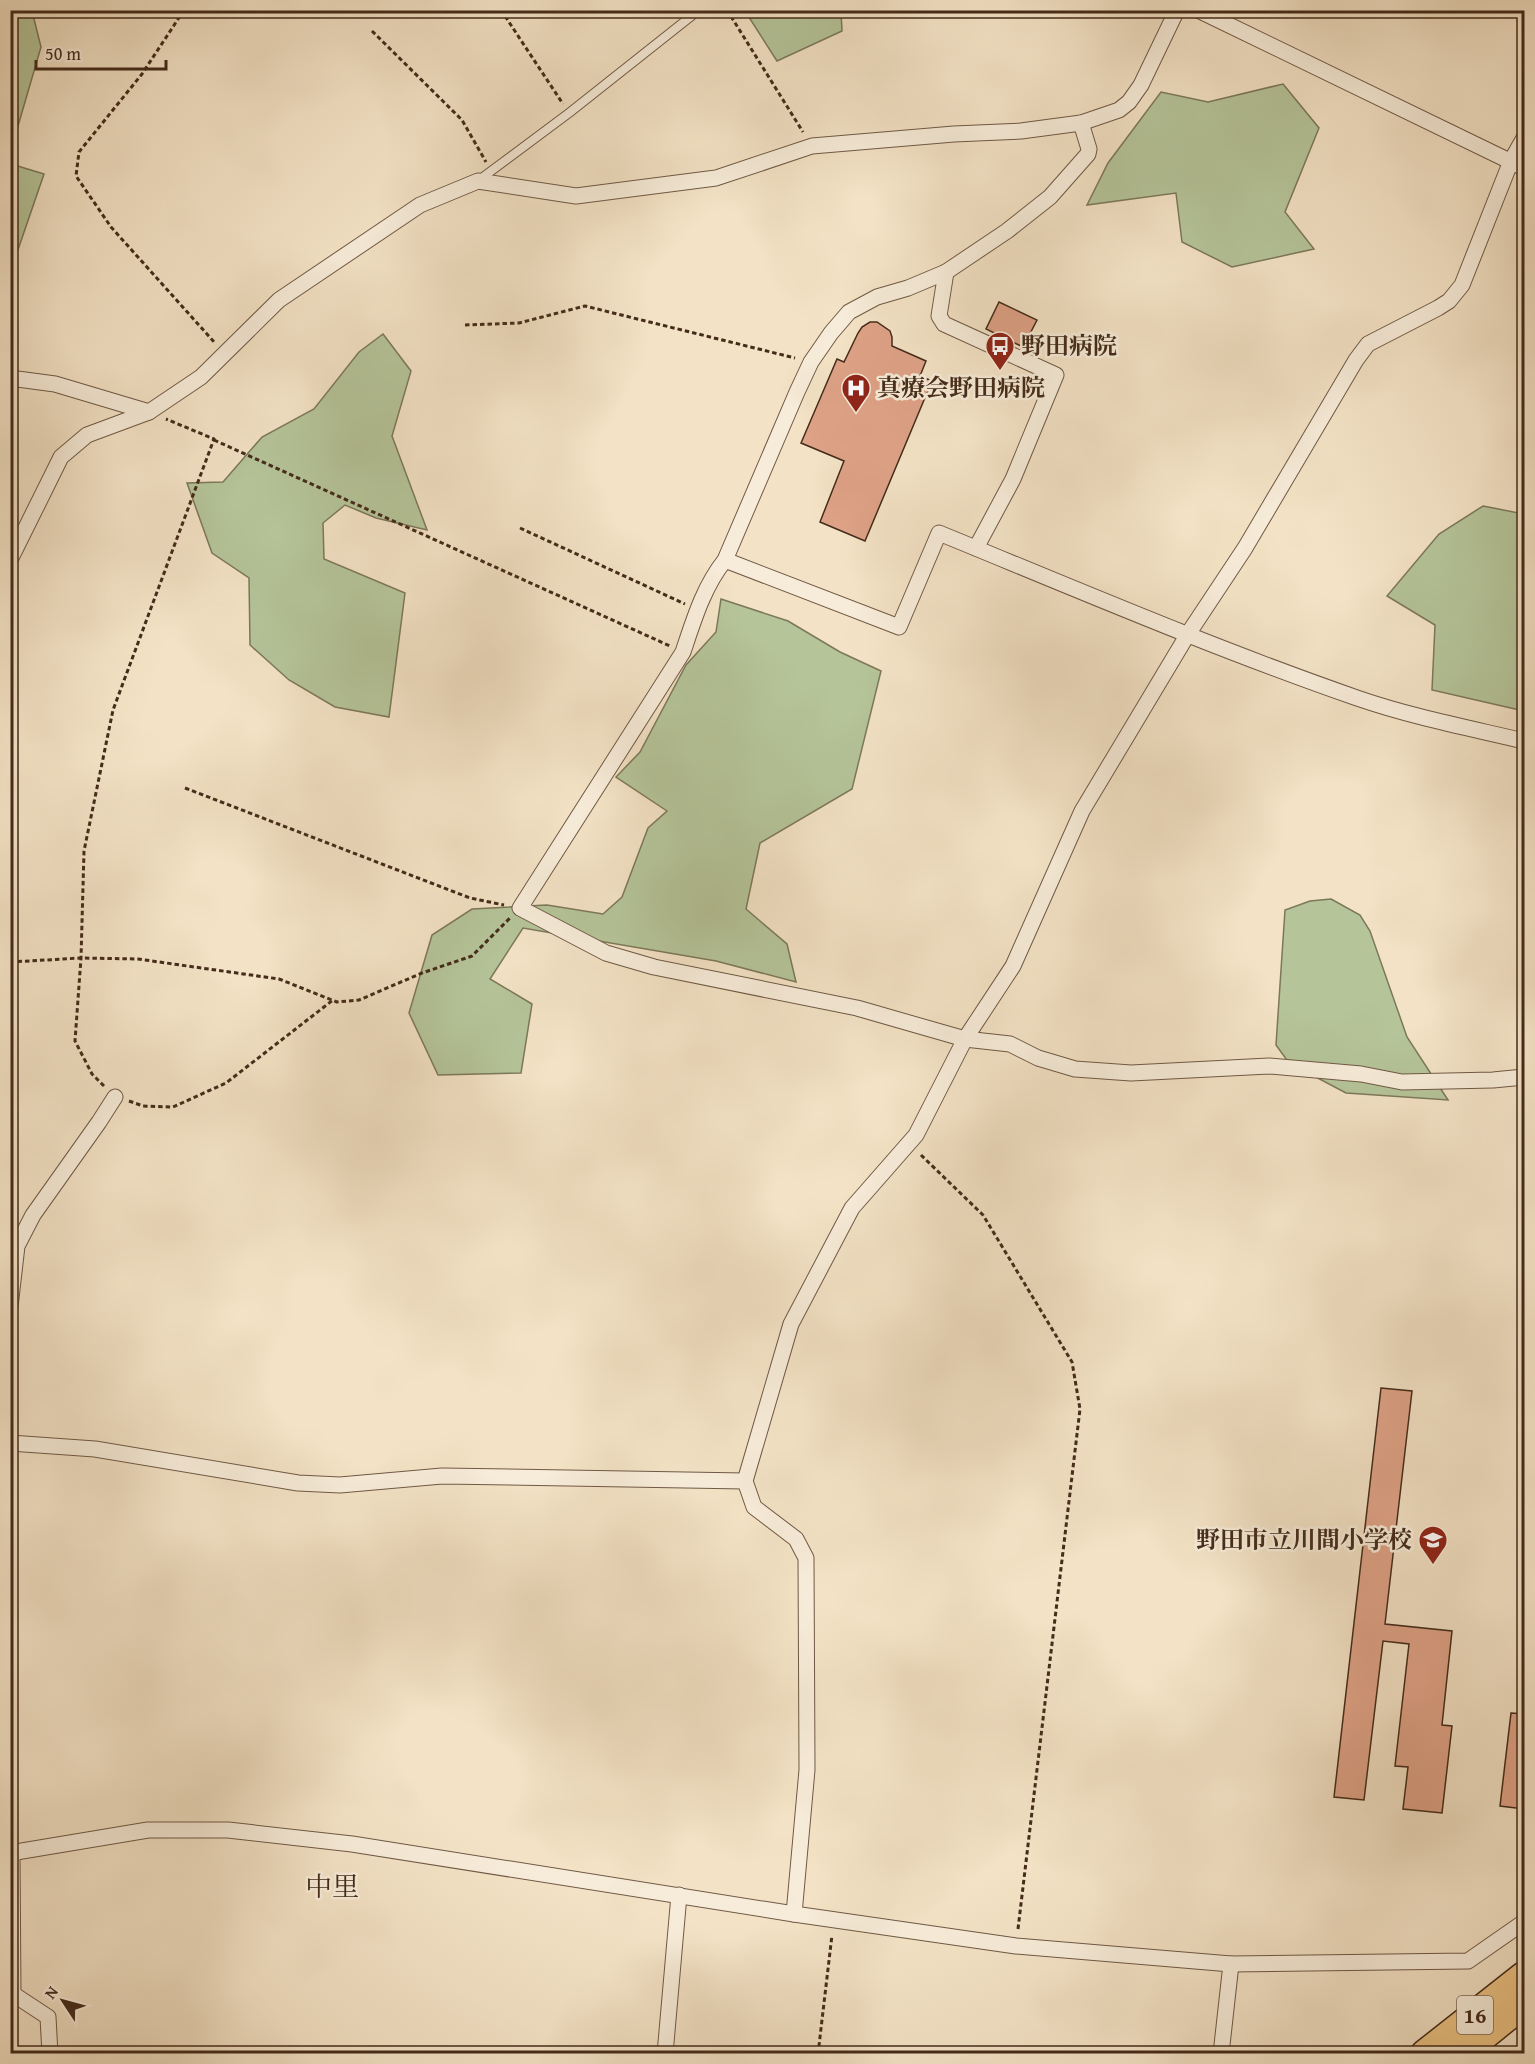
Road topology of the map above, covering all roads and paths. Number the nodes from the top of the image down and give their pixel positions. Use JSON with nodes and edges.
{"nodes":[{"id":1,"x":184,"y":10,"type":"edge"},
{"id":2,"x":501,"y":10,"type":"edge"},
{"id":3,"x":699,"y":10,"type":"edge"},
{"id":4,"x":727,"y":10,"type":"edge"},
{"id":5,"x":1177,"y":10,"type":"edge"},
{"id":6,"x":1198,"y":10,"type":"edge"},
{"id":7,"x":372,"y":31,"type":"dead end"},
{"id":8,"x":569,"y":113,"type":"junction"},
{"id":9,"x":1081,"y":123,"type":"junction"},
{"id":10,"x":1524,"y":138,"type":"edge"},
{"id":11,"x":812,"y":146,"type":"junction"},
{"id":12,"x":1510,"y":160,"type":"junction"},
{"id":13,"x":1524,"y":168,"type":"edge"},
{"id":14,"x":491,"y":171,"type":"junction"},
{"id":15,"x":478,"y":181,"type":"junction"},
{"id":16,"x":946,"y":272,"type":"junction"},
{"id":17,"x":465,"y":325,"type":"dead end"},
{"id":18,"x":224,"y":354,"type":"junction"},
{"id":19,"x":811,"y":362,"type":"junction"},
{"id":20,"x":10,"y":378,"type":"edge"},
{"id":21,"x":149,"y":412,"type":"junction"},
{"id":22,"x":214,"y":440,"type":"junction"},
{"id":23,"x":520,"y":528,"type":"dead end"},
{"id":24,"x":976,"y":548,"type":"junction"},
{"id":25,"x":10,"y":560,"type":"edge"},
{"id":26,"x":725,"y":560,"type":"junction"},
{"id":27,"x":697,"y":610,"type":"junction"},
{"id":28,"x":1188,"y":634,"type":"junction"},
{"id":29,"x":683,"y":652,"type":"junction"},
{"id":30,"x":1524,"y":741,"type":"edge"},
{"id":31,"x":185,"y":788,"type":"dead end"},
{"id":32,"x":520,"y":908,"type":"junction"},
{"id":33,"x":81,"y":958,"type":"junction"},
{"id":34,"x":10,"y":962,"type":"edge"},
{"id":35,"x":333,"y":1000,"type":"junction"},
{"id":36,"x":965,"y":1039,"type":"junction"},
{"id":37,"x":1524,"y":1077,"type":"edge"},
{"id":38,"x":115,"y":1097,"type":"junction"},
{"id":39,"x":909,"y":1143,"type":"junction"},
{"id":40,"x":10,"y":1307,"type":"edge"},
{"id":41,"x":10,"y":1443,"type":"edge"},
{"id":42,"x":745,"y":1481,"type":"junction"},
{"id":43,"x":11,"y":1853,"type":"edge"},
{"id":44,"x":679,"y":1895,"type":"junction"},
{"id":45,"x":794,"y":1914,"type":"junction"},
{"id":46,"x":834,"y":1918,"type":"junction"},
{"id":47,"x":1524,"y":1922,"type":"edge"},
{"id":48,"x":1016,"y":1946,"type":"junction"},
{"id":49,"x":1231,"y":1964,"type":"junction"},
{"id":50,"x":1524,"y":1976,"type":"edge"},
{"id":51,"x":1524,"y":2003,"type":"edge"},
{"id":52,"x":1486,"y":2032,"type":"junction"},
{"id":53,"x":50,"y":2054,"type":"edge"},
{"id":54,"x":665,"y":2054,"type":"edge"},
{"id":55,"x":818,"y":2054,"type":"edge"},
{"id":56,"x":1221,"y":2054,"type":"edge"},
{"id":57,"x":1425,"y":2054,"type":"edge"},
{"id":58,"x":1461,"y":2054,"type":"edge"},
{"id":59,"x":1466,"y":2054,"type":"edge"}],
"edges":[{"from":1,"to":18,"type":"path"},
{"from":2,"to":8,"type":"path"},
{"from":3,"to":8,"type":"lane"},
{"from":4,"to":11,"type":"path"},
{"from":5,"to":9,"type":"street"},
{"from":6,"to":12,"type":"street"},
{"from":7,"to":14,"type":"path"},
{"from":8,"to":14,"type":"lane"},
{"from":9,"to":11,"type":"street"},
{"from":9,"to":16,"type":"street"},
{"from":10,"to":12,"type":"street"},
{"from":11,"to":15,"type":"street"},
{"from":12,"to":13,"type":"street"},
{"from":12,"to":28,"type":"street"},
{"from":14,"to":15,"type":"lane"},
{"from":15,"to":18,"type":"street"},
{"from":16,"to":19,"type":"street"},
{"from":16,"to":24,"type":"street"},
{"from":17,"to":19,"type":"path"},
{"from":18,"to":21,"type":"street"},
{"from":19,"to":26,"type":"street"},
{"from":20,"to":21,"type":"street"},
{"from":21,"to":22,"type":"path"},
{"from":21,"to":25,"type":"street"},
{"from":22,"to":29,"type":"path"},
{"from":22,"to":33,"type":"path"},
{"from":23,"to":27,"type":"path"},
{"from":24,"to":26,"type":"street"},
{"from":24,"to":28,"type":"street"},
{"from":26,"to":27,"type":"street"},
{"from":27,"to":29,"type":"street"},
{"from":28,"to":30,"type":"street"},
{"from":28,"to":36,"type":"street"},
{"from":29,"to":32,"type":"street"},
{"from":31,"to":32,"type":"path"},
{"from":32,"to":35,"type":"path"},
{"from":32,"to":36,"type":"street"},
{"from":33,"to":34,"type":"path"},
{"from":33,"to":35,"type":"path"},
{"from":33,"to":38,"type":"path"},
{"from":35,"to":38,"type":"path"},
{"from":36,"to":37,"type":"street"},
{"from":36,"to":39,"type":"street"},
{"from":38,"to":40,"type":"street"},
{"from":39,"to":42,"type":"street"},
{"from":39,"to":48,"type":"path"},
{"from":41,"to":42,"type":"street"},
{"from":42,"to":45,"type":"street"},
{"from":43,"to":44,"type":"street"},
{"from":43,"to":53,"type":"street"},
{"from":44,"to":45,"type":"street"},
{"from":44,"to":54,"type":"street"},
{"from":45,"to":46,"type":"street"},
{"from":46,"to":48,"type":"street"},
{"from":46,"to":55,"type":"path"},
{"from":47,"to":49,"type":"street"},
{"from":48,"to":49,"type":"street"},
{"from":49,"to":56,"type":"street"},
{"from":50,"to":57,"type":"highway","number":"16"},
{"from":51,"to":52,"type":"highway","number":"16"},
{"from":52,"to":58,"type":"highway","number":"16"},
{"from":52,"to":59,"type":"highway","number":"16"}]}
